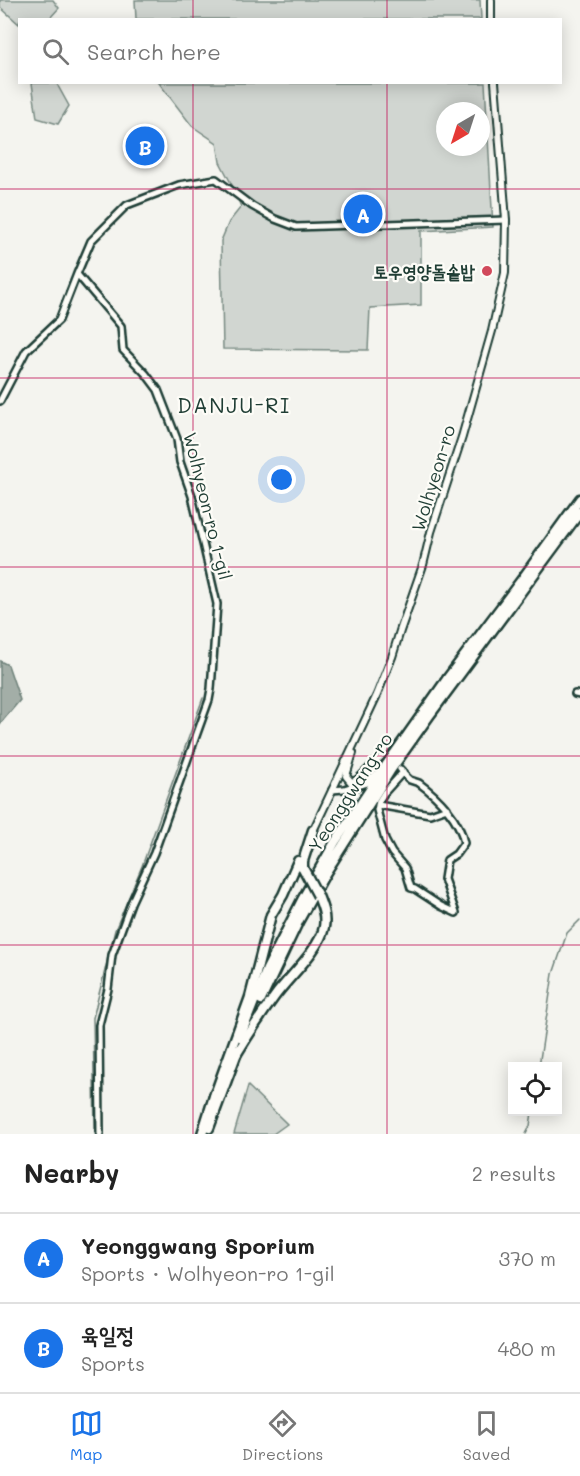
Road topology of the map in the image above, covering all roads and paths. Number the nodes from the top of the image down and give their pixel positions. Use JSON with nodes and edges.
{"nodes":[{"id":1,"x":491,"y":0,"type":"edge"},
{"id":2,"x":491,"y":18,"type":"edge"},
{"id":3,"x":495,"y":84,"type":"edge"},
{"id":4,"x":506,"y":220,"type":"junction"},
{"id":5,"x":77,"y":274,"type":"junction"},
{"id":6,"x":0,"y":401,"type":"edge"},
{"id":7,"x":580,"y":499,"type":"edge"},
{"id":8,"x":580,"y":512,"type":"edge"},
{"id":9,"x":361,"y":730,"type":"junction"},
{"id":10,"x":381,"y":757,"type":"dead end"},
{"id":11,"x":381,"y":771,"type":"junction"},
{"id":12,"x":355,"y":783,"type":"junction"},
{"id":13,"x":332,"y":790,"type":"junction"},
{"id":14,"x":378,"y":806,"type":"junction"},
{"id":15,"x":447,"y":808,"type":"junction"},
{"id":16,"x":314,"y":830,"type":"joint"},
{"id":17,"x":301,"y":864,"type":"junction"},
{"id":18,"x":236,"y":1055,"type":"junction"},
{"id":19,"x":214,"y":1096,"type":"junction"},
{"id":20,"x":100,"y":1134,"type":"edge"},
{"id":21,"x":202,"y":1134,"type":"edge"},
{"id":22,"x":207,"y":1134,"type":"edge"}],
"edges":[{"from":1,"to":2,"type":"street"},
{"from":3,"to":4,"type":"street","name":"Wolhyeon-ro"},
{"from":4,"to":5,"type":"street"},
{"from":4,"to":9,"type":"street","name":"Wolhyeon-ro"},
{"from":5,"to":6,"type":"street"},
{"from":5,"to":20,"type":"street","name":"Wolhyeon-ro 1-gil"},
{"from":7,"to":11,"type":"main road","name":"Yeonggwang-ro"},
{"from":8,"to":18,"type":"main road","name":"Yeonggwang-ro"},
{"from":9,"to":12,"type":"street"},
{"from":9,"to":13,"type":"street","name":"Wolhyeon-ro"},
{"from":10,"to":12,"type":"street"},
{"from":11,"to":12,"type":"main road"},
{"from":11,"to":19,"type":"main road","name":"Yeonggwang-ro"},
{"from":12,"to":13,"type":"street"},
{"from":13,"to":16,"type":"street","name":"Wolhyeon-ro"},
{"from":14,"to":15,"type":"street"},
{"from":14,"to":15,"type":"street"},
{"from":14,"to":15,"type":"street"},
{"from":16,"to":17,"type":"main road"},
{"from":17,"to":18,"type":"main road","bridge":true},
{"from":17,"to":19,"type":"main road"},
{"from":18,"to":22,"type":"main road","name":"Yeonggwang-ro"},
{"from":19,"to":21,"type":"main road","name":"Yeonggwang-ro"}]}
